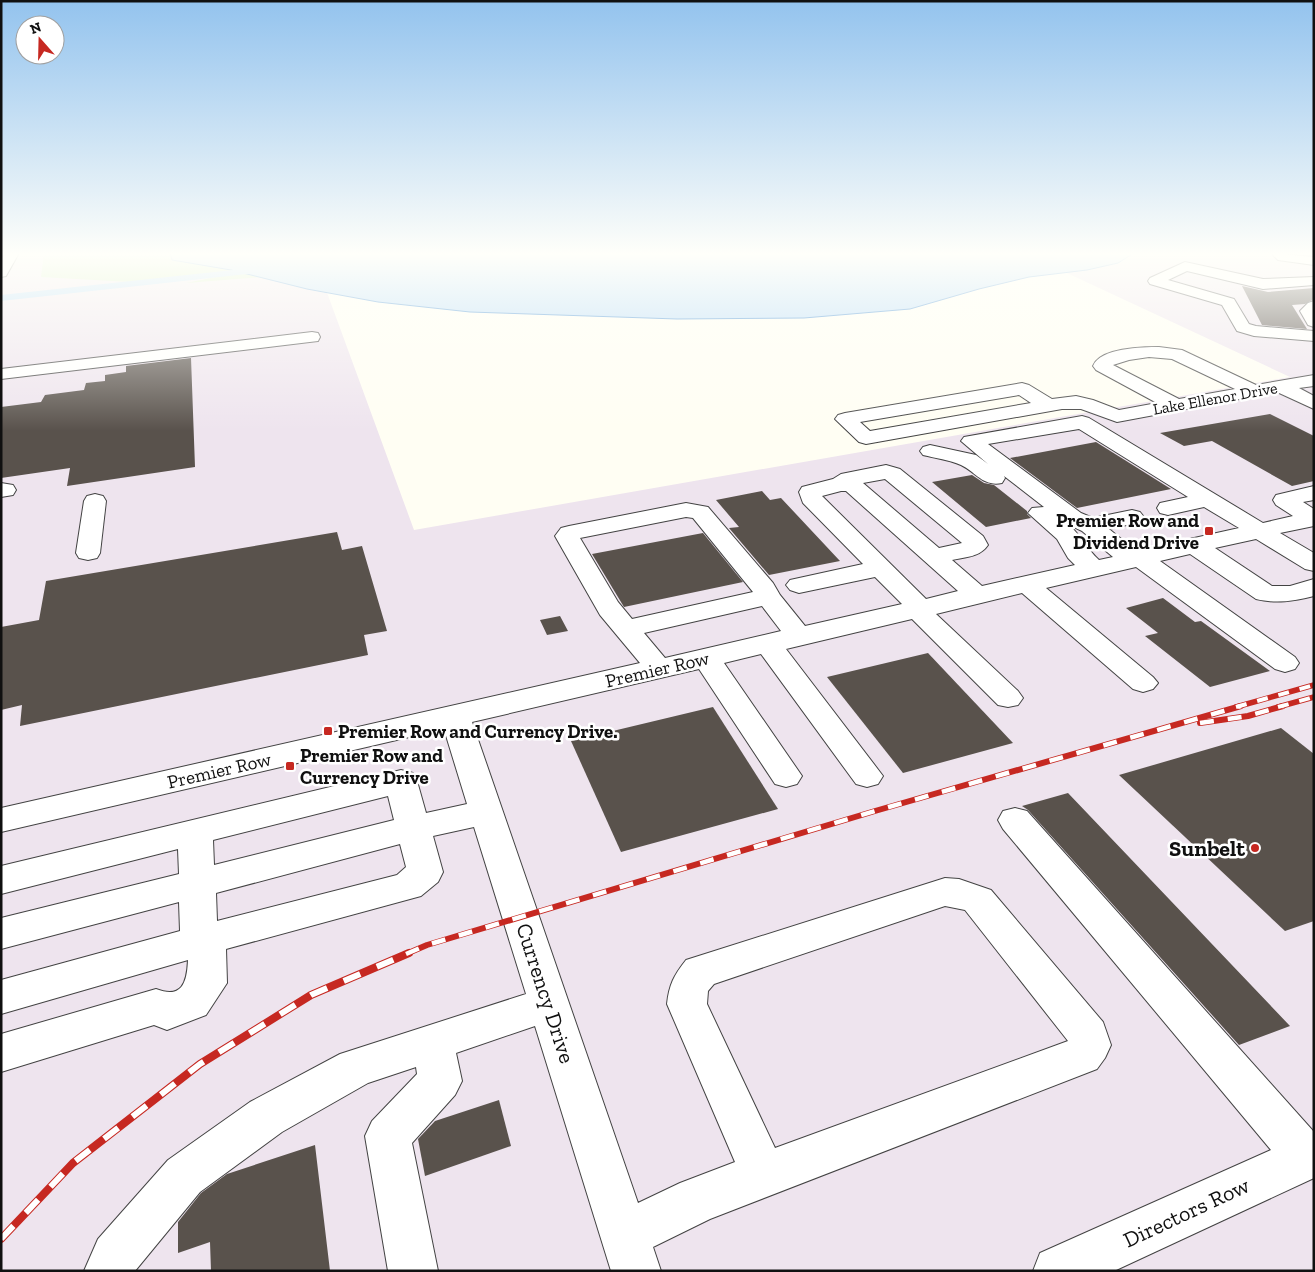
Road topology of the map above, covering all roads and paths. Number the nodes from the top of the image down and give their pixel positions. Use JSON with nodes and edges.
{"nodes":[{"id":1,"x":1235,"y":312,"type":"edge"},
{"id":2,"x":1314,"y":336,"type":"edge"},
{"id":3,"x":312,"y":337,"type":"dead end"},
{"id":4,"x":1,"y":374,"type":"edge"},
{"id":5,"x":1314,"y":380,"type":"edge"},
{"id":6,"x":1054,"y":385,"type":"dead end"},
{"id":7,"x":1278,"y":386,"type":"junction"},
{"id":8,"x":1254,"y":391,"type":"junction"},
{"id":9,"x":1314,"y":403,"type":"edge"},
{"id":10,"x":1086,"y":404,"type":"junction"},
{"id":11,"x":1048,"y":405,"type":"junction"},
{"id":12,"x":1176,"y":405,"type":"junction"},
{"id":13,"x":930,"y":451,"type":"dead end"},
{"id":14,"x":841,"y":484,"type":"junction"},
{"id":15,"x":1314,"y":493,"type":"edge"},
{"id":16,"x":1208,"y":499,"type":"junction"},
{"id":17,"x":95,"y":501,"type":"dead end"},
{"id":18,"x":1168,"y":508,"type":"dead end"},
{"id":19,"x":1132,"y":517,"type":"dead end"},
{"id":20,"x":1313,"y":525,"type":"edge"},
{"id":21,"x":1090,"y":526,"type":"junction"},
{"id":22,"x":1260,"y":531,"type":"junction"},
{"id":23,"x":913,"y":539,"type":"junction"},
{"id":24,"x":1285,"y":545,"type":"junction"},
{"id":25,"x":1195,"y":546,"type":"junction"},
{"id":26,"x":862,"y":549,"type":"junction"},
{"id":27,"x":88,"y":553,"type":"dead end"},
{"id":28,"x":933,"y":556,"type":"junction"},
{"id":29,"x":1136,"y":559,"type":"junction"},
{"id":30,"x":1314,"y":564,"type":"edge"},
{"id":31,"x":880,"y":568,"type":"junction"},
{"id":32,"x":1094,"y":569,"type":"junction"},
{"id":33,"x":1026,"y":584,"type":"junction"},
{"id":34,"x":799,"y":585,"type":"dead end"},
{"id":35,"x":1314,"y":587,"type":"edge"},
{"id":36,"x":977,"y":595,"type":"junction"},
{"id":37,"x":768,"y":597,"type":"junction"},
{"id":38,"x":921,"y":608,"type":"junction"},
{"id":39,"x":628,"y":631,"type":"junction"},
{"id":40,"x":799,"y":636,"type":"junction"},
{"id":41,"x":767,"y":643,"type":"junction"},
{"id":42,"x":706,"y":658,"type":"junction"},
{"id":43,"x":1285,"y":663,"type":"dead end"},
{"id":44,"x":659,"y":668,"type":"junction"},
{"id":45,"x":1143,"y":683,"type":"dead end"},
{"id":46,"x":1008,"y":698,"type":"dead end"},
{"id":47,"x":456,"y":716,"type":"junction"},
{"id":48,"x":786,"y":776,"type":"dead end"},
{"id":49,"x":867,"y":776,"type":"dead end"},
{"id":50,"x":487,"y":812,"type":"junction"},
{"id":51,"x":1,"y":820,"type":"edge"},
{"id":52,"x":1016,"y":820,"type":"dead end"},
{"id":53,"x":413,"y":828,"type":"junction"},
{"id":54,"x":196,"y":832,"type":"junction"},
{"id":55,"x":1,"y":880,"type":"edge"},
{"id":56,"x":198,"y":884,"type":"junction"},
{"id":57,"x":1,"y":934,"type":"edge"},
{"id":58,"x":203,"y":940,"type":"junction"},
{"id":59,"x":1,"y":996,"type":"edge"},
{"id":60,"x":549,"y":1004,"type":"junction"},
{"id":61,"x":433,"y":1043,"type":"junction"},
{"id":62,"x":1,"y":1052,"type":"edge"},
{"id":63,"x":1310,"y":1156,"type":"edge"},
{"id":64,"x":764,"y":1175,"type":"junction"},
{"id":65,"x":630,"y":1253,"type":"edge"},
{"id":66,"x":109,"y":1271,"type":"edge"},
{"id":67,"x":413,"y":1271,"type":"edge"},
{"id":68,"x":1058,"y":1271,"type":"edge"}],
"edges":[{"from":1,"to":2,"type":"street"},
{"from":3,"to":4,"type":"street"},
{"from":5,"to":7,"type":"street","name":"Lake Ellenor Drive"},
{"from":6,"to":10,"type":"street"},
{"from":7,"to":8,"type":"street","name":"Lake Ellenor Drive"},
{"from":7,"to":9,"type":"street"},
{"from":8,"to":12,"type":"street","name":"Lake Ellenor Drive"},
{"from":8,"to":12,"type":"street"},
{"from":10,"to":11,"type":"street"},
{"from":10,"to":12,"type":"street","name":"Lake Ellenor Drive"},
{"from":11,"to":11,"type":"street"},
{"from":13,"to":32,"type":"street"},
{"from":14,"to":23,"type":"street"},
{"from":14,"to":26,"type":"street"},
{"from":14,"to":28,"type":"street"},
{"from":15,"to":20,"type":"street"},
{"from":16,"to":18,"type":"street"},
{"from":16,"to":21,"type":"street"},
{"from":16,"to":22,"type":"street"},
{"from":17,"to":27,"type":"street"},
{"from":19,"to":21,"type":"street"},
{"from":20,"to":22,"type":"street","name":"Premier Row"},
{"from":20,"to":24,"type":"street"},
{"from":21,"to":29,"type":"street"},
{"from":22,"to":24,"type":"street"},
{"from":22,"to":25,"type":"street","name":"Premier Row"},
{"from":23,"to":26,"type":"street"},
{"from":23,"to":28,"type":"street"},
{"from":24,"to":30,"type":"street"},
{"from":25,"to":29,"type":"street","name":"Premier Row"},
{"from":25,"to":35,"type":"street"},
{"from":26,"to":31,"type":"street"},
{"from":28,"to":36,"type":"street"},
{"from":29,"to":32,"type":"street","name":"Premier Row"},
{"from":29,"to":43,"type":"street"},
{"from":31,"to":34,"type":"street"},
{"from":31,"to":38,"type":"street"},
{"from":32,"to":33,"type":"street","name":"Premier Row"},
{"from":33,"to":36,"type":"street","name":"Premier Row"},
{"from":33,"to":45,"type":"street"},
{"from":36,"to":38,"type":"street","name":"Premier Row"},
{"from":37,"to":39,"type":"street"},
{"from":37,"to":39,"type":"street"},
{"from":37,"to":40,"type":"street"},
{"from":38,"to":40,"type":"street","name":"Premier Row"},
{"from":38,"to":46,"type":"street"},
{"from":39,"to":44,"type":"street"},
{"from":40,"to":41,"type":"street","name":"Premier Row"},
{"from":41,"to":42,"type":"street","name":"Premier Row"},
{"from":41,"to":49,"type":"street"},
{"from":42,"to":44,"type":"street","name":"Premier Row"},
{"from":42,"to":48,"type":"street"},
{"from":44,"to":47,"type":"street","name":"Premier Row"},
{"from":47,"to":50,"type":"street","name":"Currency Drive"},
{"from":47,"to":51,"type":"street","name":"Premier Row"},
{"from":50,"to":53,"type":"street"},
{"from":50,"to":60,"type":"street","name":"Currency Drive"},
{"from":52,"to":63,"type":"street"},
{"from":53,"to":54,"type":"street"},
{"from":53,"to":56,"type":"street"},
{"from":53,"to":58,"type":"street"},
{"from":54,"to":55,"type":"street"},
{"from":54,"to":56,"type":"street"},
{"from":56,"to":57,"type":"street"},
{"from":56,"to":58,"type":"street"},
{"from":58,"to":59,"type":"street"},
{"from":58,"to":62,"type":"street"},
{"from":60,"to":61,"type":"street"},
{"from":60,"to":65,"type":"street","name":"Currency Drive"},
{"from":61,"to":66,"type":"street"},
{"from":61,"to":67,"type":"street"},
{"from":63,"to":68,"type":"street","name":"Directors Row"},
{"from":64,"to":64,"type":"street"},
{"from":64,"to":65,"type":"street"}]}
